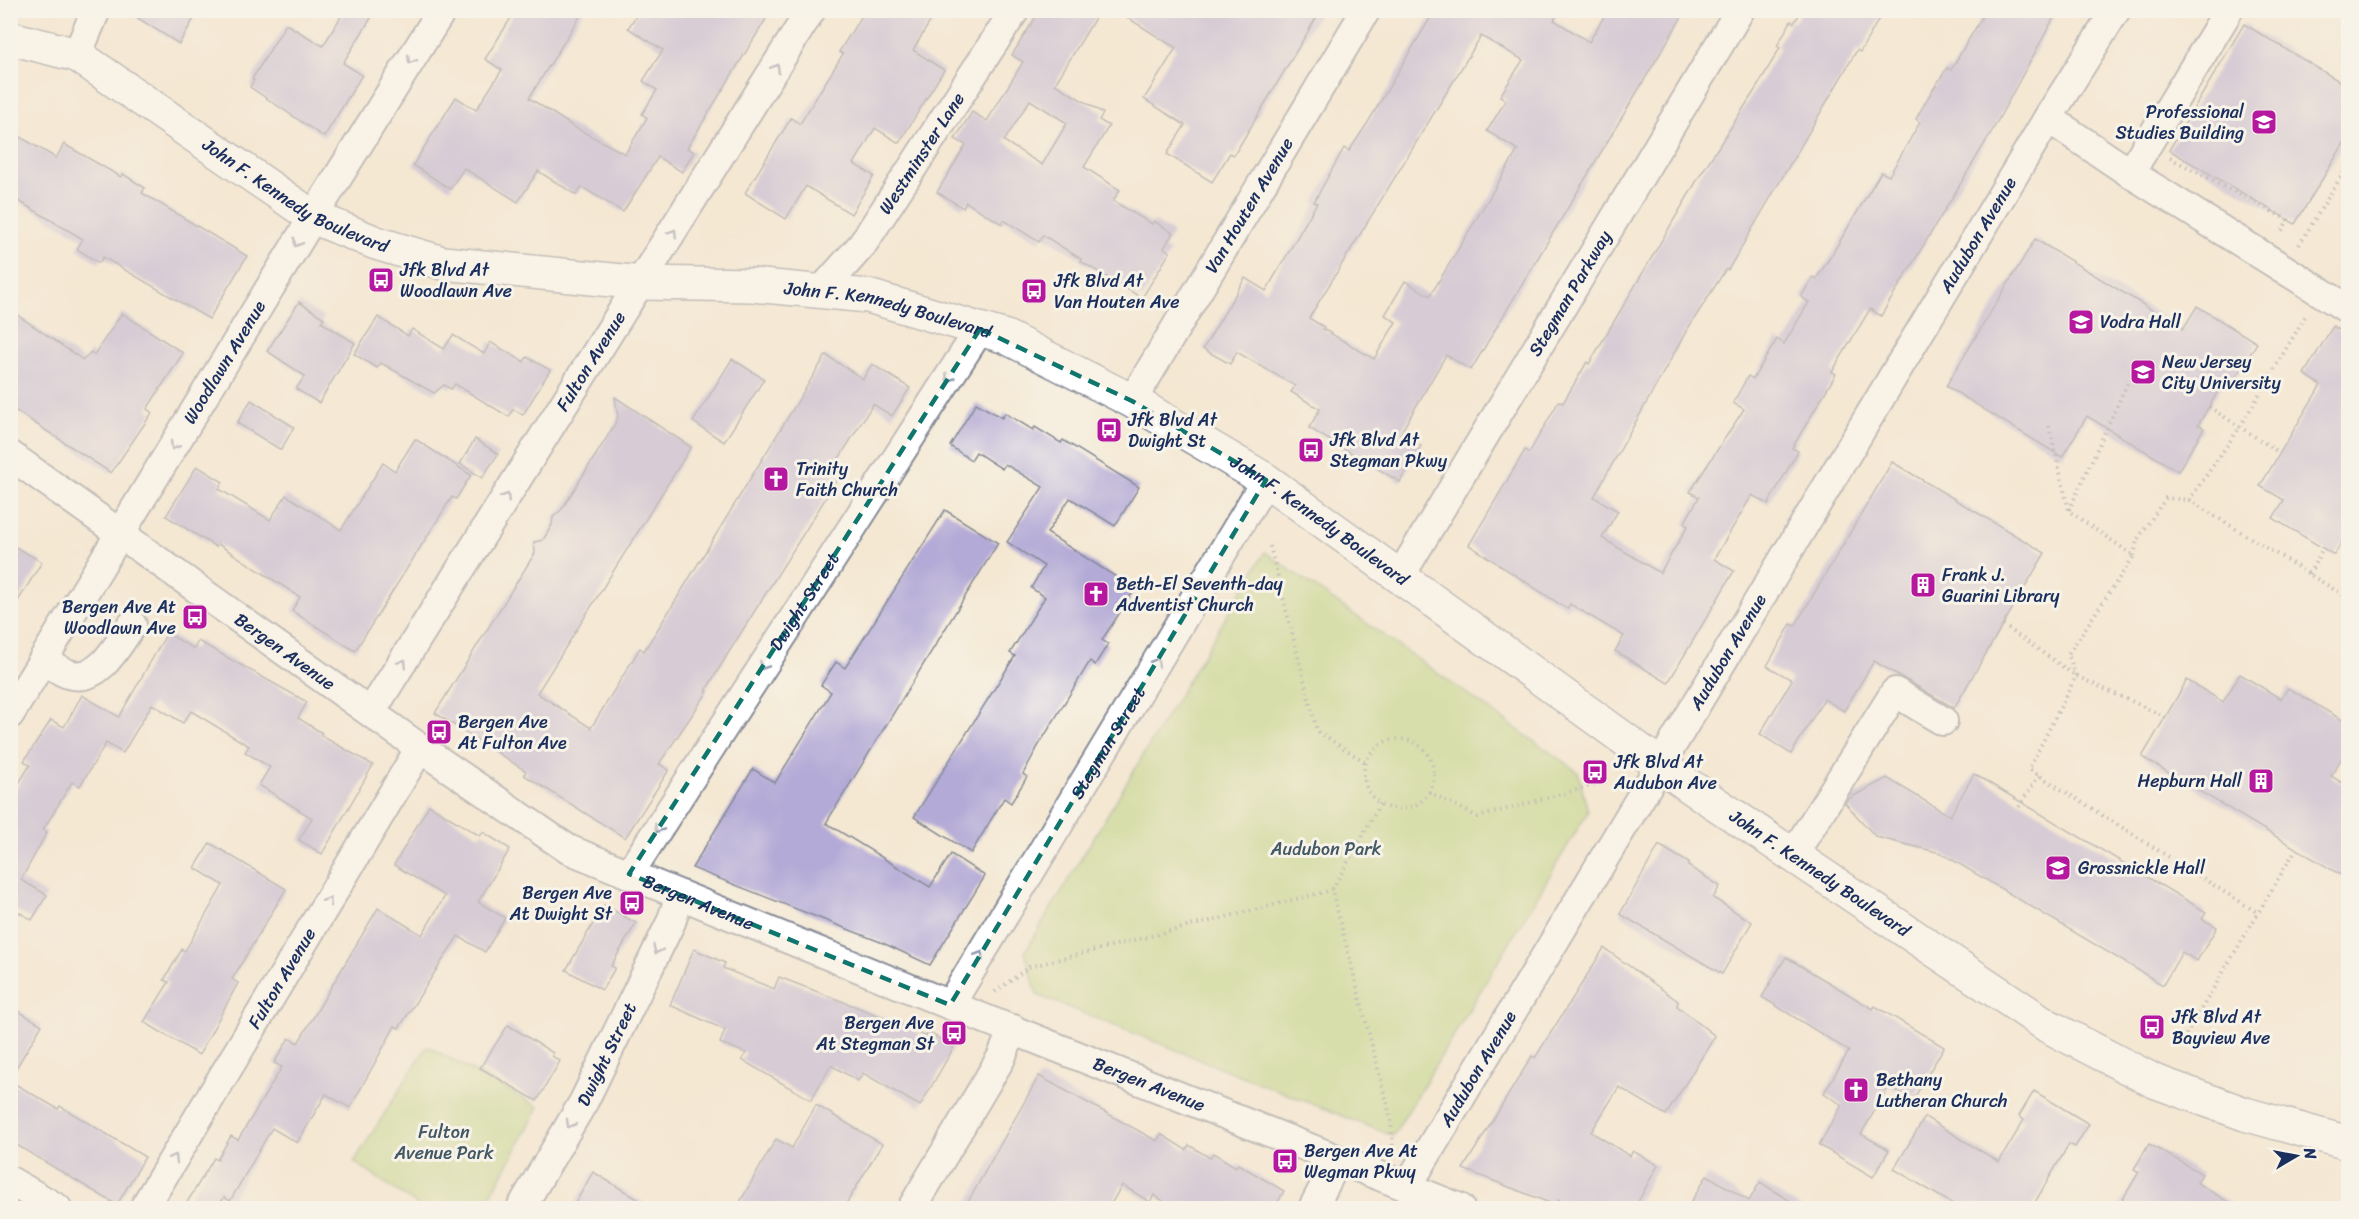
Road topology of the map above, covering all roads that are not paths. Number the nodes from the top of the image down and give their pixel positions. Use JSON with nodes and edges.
{"nodes":[{"id":1,"x":96,"y":10,"type":"edge"},
{"id":2,"x":442,"y":10,"type":"edge"},
{"id":3,"x":811,"y":10,"type":"edge"},
{"id":4,"x":1015,"y":10,"type":"edge"},
{"id":5,"x":1366,"y":10,"type":"edge"},
{"id":6,"x":1740,"y":10,"type":"edge"},
{"id":7,"x":2116,"y":10,"type":"edge"},
{"id":8,"x":2223,"y":10,"type":"edge"},
{"id":9,"x":10,"y":38,"type":"edge"},
{"id":10,"x":77,"y":55,"type":"junction"},
{"id":11,"x":2048,"y":118,"type":"junction"},
{"id":12,"x":2130,"y":173,"type":"junction"},
{"id":13,"x":313,"y":217,"type":"junction"},
{"id":14,"x":642,"y":283,"type":"junction"},
{"id":15,"x":821,"y":291,"type":"junction"},
{"id":16,"x":2349,"y":309,"type":"edge"},
{"id":17,"x":980,"y":329,"type":"junction"},
{"id":18,"x":1132,"y":401,"type":"junction"},
{"id":19,"x":10,"y":455,"type":"edge"},
{"id":20,"x":1266,"y":480,"type":"junction"},
{"id":21,"x":120,"y":534,"type":"junction"},
{"id":22,"x":1399,"y":578,"type":"junction"},
{"id":23,"x":132,"y":625,"type":"dead end"},
{"id":24,"x":28,"y":671,"type":"edge"},
{"id":25,"x":371,"y":712,"type":"junction"},
{"id":26,"x":10,"y":714,"type":"edge"},
{"id":27,"x":1943,"y":721,"type":"dead end"},
{"id":28,"x":420,"y":748,"type":"junction"},
{"id":29,"x":1660,"y":765,"type":"junction"},
{"id":30,"x":1793,"y":855,"type":"junction"},
{"id":31,"x":629,"y":874,"type":"junction"},
{"id":32,"x":680,"y":896,"type":"junction"},
{"id":33,"x":950,"y":1005,"type":"junction"},
{"id":34,"x":1013,"y":1029,"type":"junction"},
{"id":35,"x":2349,"y":1143,"type":"edge"},
{"id":36,"x":1337,"y":1161,"type":"junction"},
{"id":37,"x":10,"y":1181,"type":"edge"},
{"id":38,"x":1407,"y":1186,"type":"junction"},
{"id":39,"x":57,"y":1209,"type":"edge"},
{"id":40,"x":144,"y":1209,"type":"edge"},
{"id":41,"x":521,"y":1209,"type":"edge"},
{"id":42,"x":912,"y":1209,"type":"edge"},
{"id":43,"x":1313,"y":1209,"type":"edge"},
{"id":44,"x":1460,"y":1209,"type":"edge"}],
"edges":[{"from":1,"to":10,"type":"street"},
{"from":2,"to":13,"type":"street","name":"Woodlawn Avenue","one_way":true},
{"from":14,"to":3,"type":"street","name":"Fulton Avenue","one_way":true},
{"from":4,"to":15,"type":"street","name":"Westminster Lane"},
{"from":5,"to":18,"type":"street","name":"Van Houten Avenue"},
{"from":6,"to":22,"type":"street","name":"Stegman Parkway"},
{"from":7,"to":11,"type":"street","name":"Audubon Avenue"},
{"from":8,"to":12,"type":"street"},
{"from":9,"to":10,"type":"main road","name":"John F. Kennedy Boulevard"},
{"from":10,"to":13,"type":"main road","name":"John F. Kennedy Boulevard"},
{"from":11,"to":12,"type":"street"},
{"from":11,"to":29,"type":"street","name":"Audubon Avenue"},
{"from":12,"to":16,"type":"street"},
{"from":13,"to":14,"type":"main road","name":"John F. Kennedy Boulevard"},
{"from":13,"to":21,"type":"street","name":"Woodlawn Avenue","one_way":true},
{"from":14,"to":15,"type":"main road","name":"John F. Kennedy Boulevard"},
{"from":25,"to":14,"type":"street","name":"Fulton Avenue","one_way":true},
{"from":15,"to":17,"type":"main road","name":"John F. Kennedy Boulevard"},
{"from":17,"to":18,"type":"main road","name":"John F. Kennedy Boulevard"},
{"from":17,"to":31,"type":"street","name":"Dwight Street","one_way":true},
{"from":18,"to":20,"type":"main road","name":"John F. Kennedy Boulevard"},
{"from":19,"to":21,"type":"street","name":"Bergen Avenue"},
{"from":20,"to":22,"type":"main road","name":"John F. Kennedy Boulevard"},
{"from":33,"to":20,"type":"street","name":"Stegman Street","one_way":true},
{"from":21,"to":24,"type":"street","name":"Woodlawn Avenue"},
{"from":21,"to":25,"type":"street","name":"Bergen Avenue"},
{"from":22,"to":29,"type":"main road","name":"John F. Kennedy Boulevard"},
{"from":23,"to":24,"type":"street"},
{"from":24,"to":26,"type":"street","name":"Woodlawn Avenue"},
{"from":25,"to":28,"type":"street","name":"Bergen Avenue"},
{"from":27,"to":30,"type":"street"},
{"from":28,"to":31,"type":"street","name":"Bergen Avenue"},
{"from":40,"to":28,"type":"street","name":"Fulton Avenue","one_way":true},
{"from":29,"to":30,"type":"main road","name":"John F. Kennedy Boulevard"},
{"from":29,"to":38,"type":"street","name":"Audubon Avenue"},
{"from":30,"to":35,"type":"main road","name":"John F. Kennedy Boulevard"},
{"from":31,"to":32,"type":"street","name":"Bergen Avenue"},
{"from":32,"to":33,"type":"street","name":"Bergen Avenue"},
{"from":32,"to":41,"type":"street","name":"Dwight Street","one_way":true},
{"from":33,"to":34,"type":"street","name":"Bergen Avenue"},
{"from":34,"to":36,"type":"street","name":"Bergen Avenue"},
{"from":34,"to":42,"type":"street"},
{"from":36,"to":38,"type":"street","name":"Bergen Avenue"},
{"from":36,"to":43,"type":"street"},
{"from":37,"to":39,"type":"street"},
{"from":38,"to":44,"type":"street","name":"Bergen Avenue"}]}
